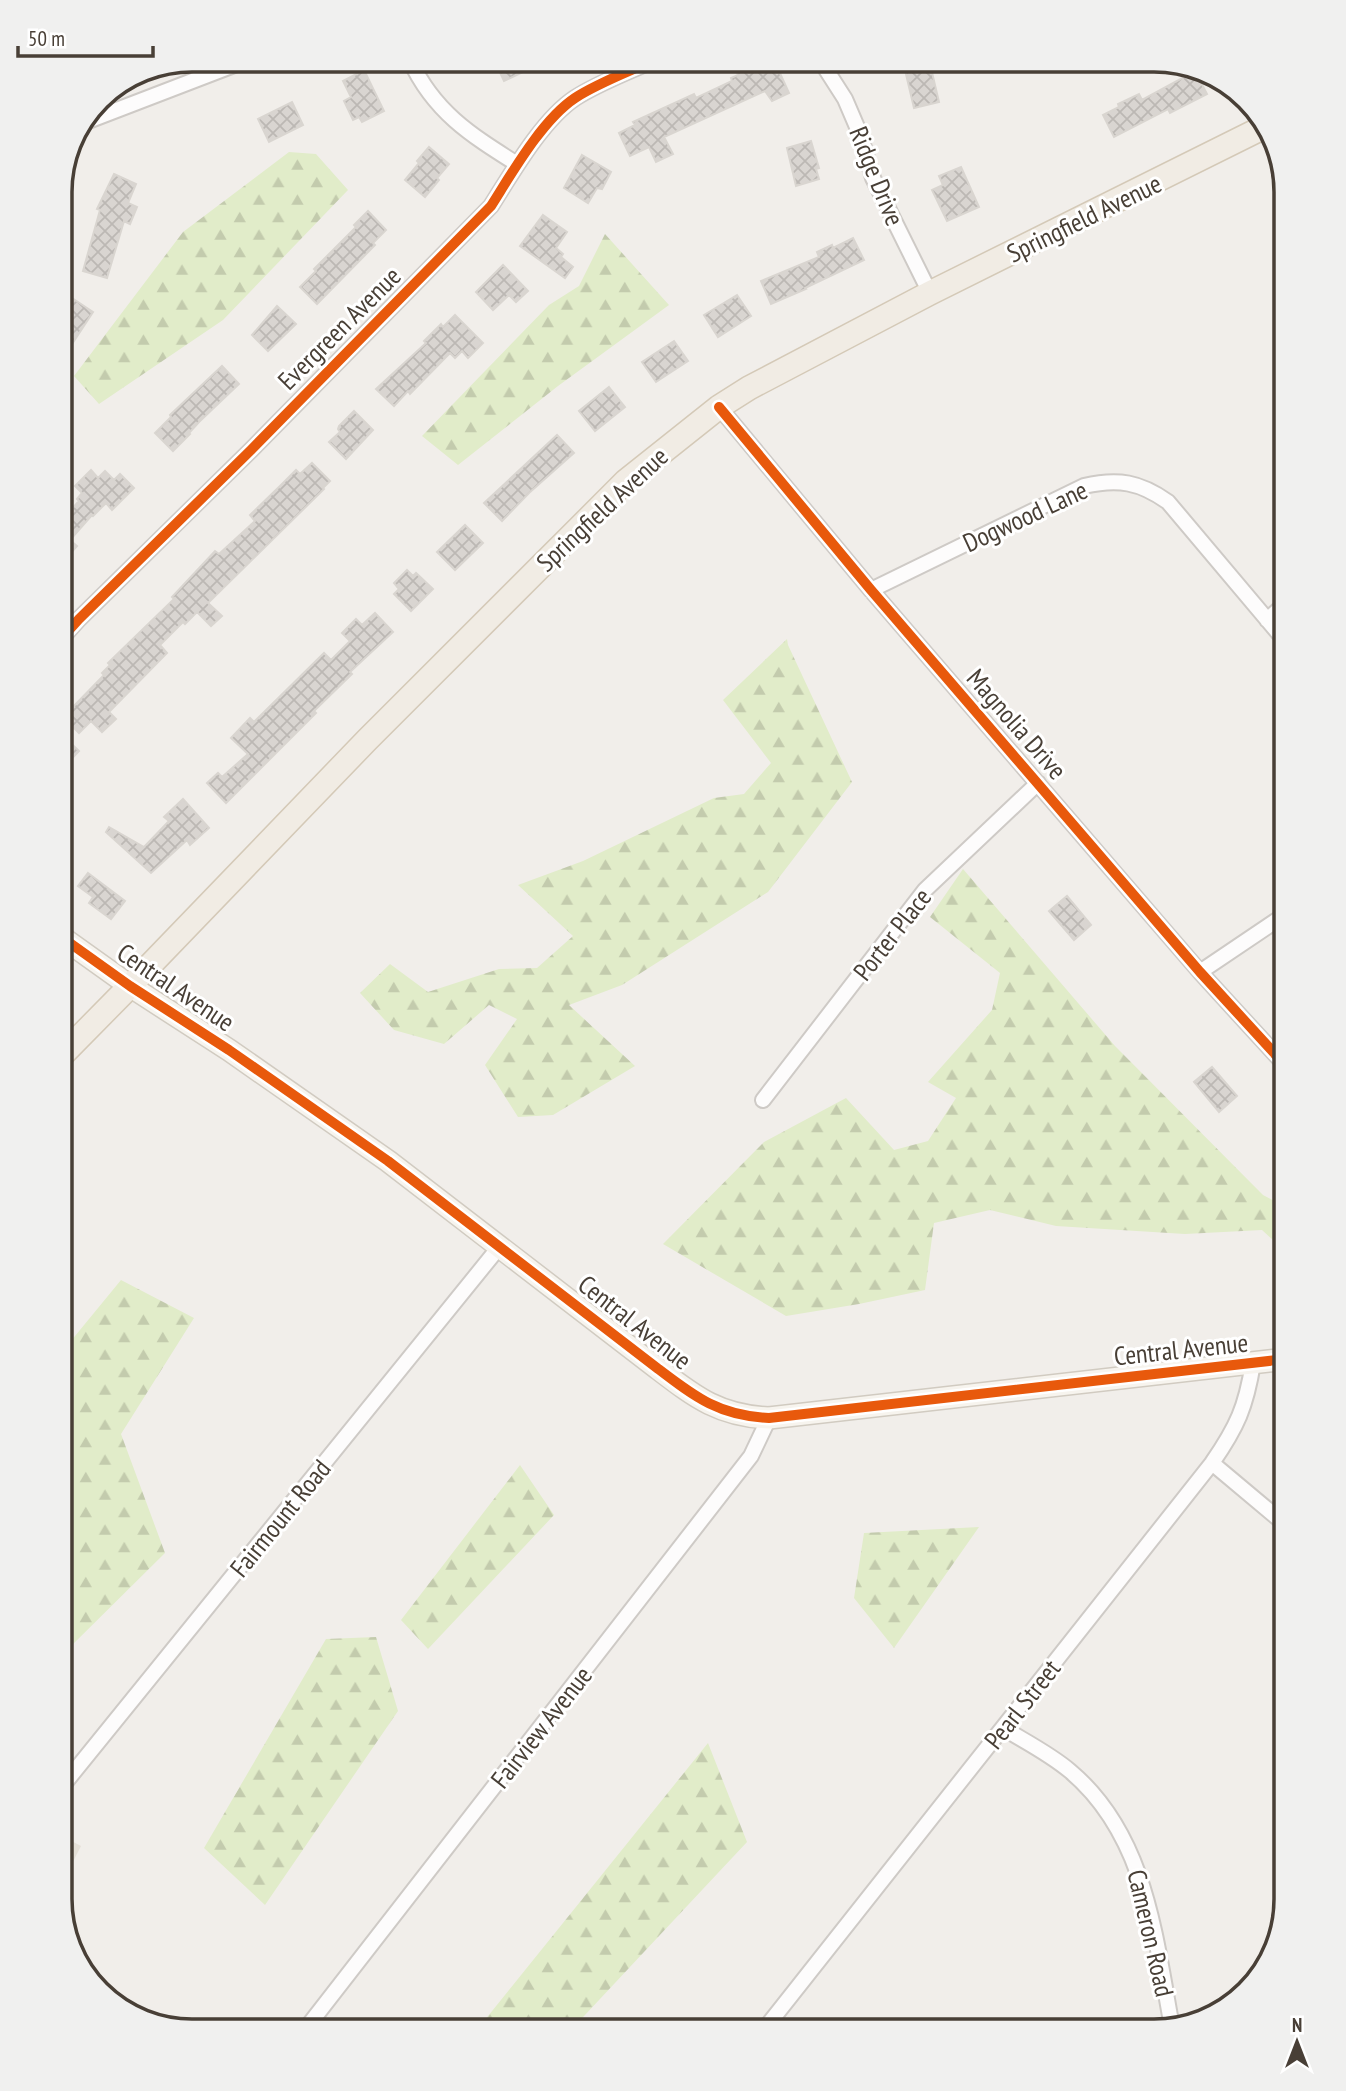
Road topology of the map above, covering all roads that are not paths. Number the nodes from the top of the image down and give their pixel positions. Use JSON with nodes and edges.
{"nodes":[{"id":1,"x":216,"y":72,"type":"edge"},
{"id":2,"x":417,"y":72,"type":"edge"},
{"id":3,"x":629,"y":72,"type":"edge"},
{"id":4,"x":828,"y":72,"type":"edge"},
{"id":5,"x":99,"y":117,"type":"edge"},
{"id":6,"x":1257,"y":130,"type":"edge"},
{"id":7,"x":517,"y":163,"type":"junction"},
{"id":8,"x":930,"y":293,"type":"junction"},
{"id":9,"x":719,"y":407,"type":"junction"},
{"id":10,"x":871,"y":590,"type":"junction"},
{"id":11,"x":1274,"y":614,"type":"edge"},
{"id":12,"x":1267,"y":620,"type":"junction"},
{"id":13,"x":72,"y":626,"type":"edge"},
{"id":14,"x":1274,"y":628,"type":"edge"},
{"id":15,"x":1038,"y":783,"type":"junction"},
{"id":16,"x":1274,"y":923,"type":"edge"},
{"id":17,"x":72,"y":945,"type":"edge"},
{"id":18,"x":1200,"y":972,"type":"junction"},
{"id":19,"x":130,"y":986,"type":"junction"},
{"id":20,"x":72,"y":1044,"type":"edge"},
{"id":21,"x":1274,"y":1053,"type":"edge"},
{"id":22,"x":764,"y":1100,"type":"dead end"},
{"id":23,"x":500,"y":1246,"type":"junction"},
{"id":24,"x":1274,"y":1360,"type":"edge"},
{"id":25,"x":1253,"y":1363,"type":"junction"},
{"id":26,"x":769,"y":1418,"type":"junction"},
{"id":27,"x":1212,"y":1463,"type":"junction"},
{"id":28,"x":1274,"y":1515,"type":"edge"},
{"id":29,"x":1003,"y":1728,"type":"junction"},
{"id":30,"x":72,"y":1774,"type":"edge"},
{"id":31,"x":1170,"y":2018,"type":"edge"},
{"id":32,"x":313,"y":2019,"type":"edge"},
{"id":33,"x":773,"y":2019,"type":"edge"}],
"edges":[{"from":1,"to":5,"type":"street"},
{"from":2,"to":7,"type":"street"},
{"from":3,"to":7,"type":"street","name":"Evergreen Avenue"},
{"from":4,"to":8,"type":"street","name":"Ridge Drive"},
{"from":6,"to":8,"type":"main road","name":"Springfield Avenue"},
{"from":7,"to":13,"type":"street","name":"Evergreen Avenue"},
{"from":8,"to":9,"type":"main road","name":"Springfield Avenue"},
{"from":9,"to":10,"type":"street","name":"Magnolia Drive"},
{"from":9,"to":19,"type":"main road","name":"Springfield Avenue"},
{"from":10,"to":12,"type":"street","name":"Dogwood Lane"},
{"from":10,"to":15,"type":"street","name":"Magnolia Drive"},
{"from":11,"to":12,"type":"street"},
{"from":12,"to":14,"type":"street","name":"Dogwood Lane"},
{"from":15,"to":18,"type":"street","name":"Magnolia Drive"},
{"from":15,"to":22,"type":"street","name":"Porter Place"},
{"from":16,"to":18,"type":"street"},
{"from":17,"to":19,"type":"street","name":"Central Avenue"},
{"from":18,"to":21,"type":"street","name":"Magnolia Drive"},
{"from":19,"to":20,"type":"main road","name":"Springfield Avenue"},
{"from":19,"to":23,"type":"street","name":"Central Avenue"},
{"from":23,"to":26,"type":"street","name":"Central Avenue"},
{"from":23,"to":30,"type":"street","name":"Fairmount Road"},
{"from":24,"to":25,"type":"street","name":"Central Avenue"},
{"from":25,"to":26,"type":"street","name":"Central Avenue"},
{"from":25,"to":27,"type":"street","name":"Pearl Street"},
{"from":26,"to":32,"type":"street","name":"Fairview Avenue"},
{"from":27,"to":28,"type":"street"},
{"from":27,"to":29,"type":"street","name":"Pearl Street"},
{"from":29,"to":31,"type":"street","name":"Cameron Road"},
{"from":29,"to":33,"type":"street","name":"Pearl Street"}]}
